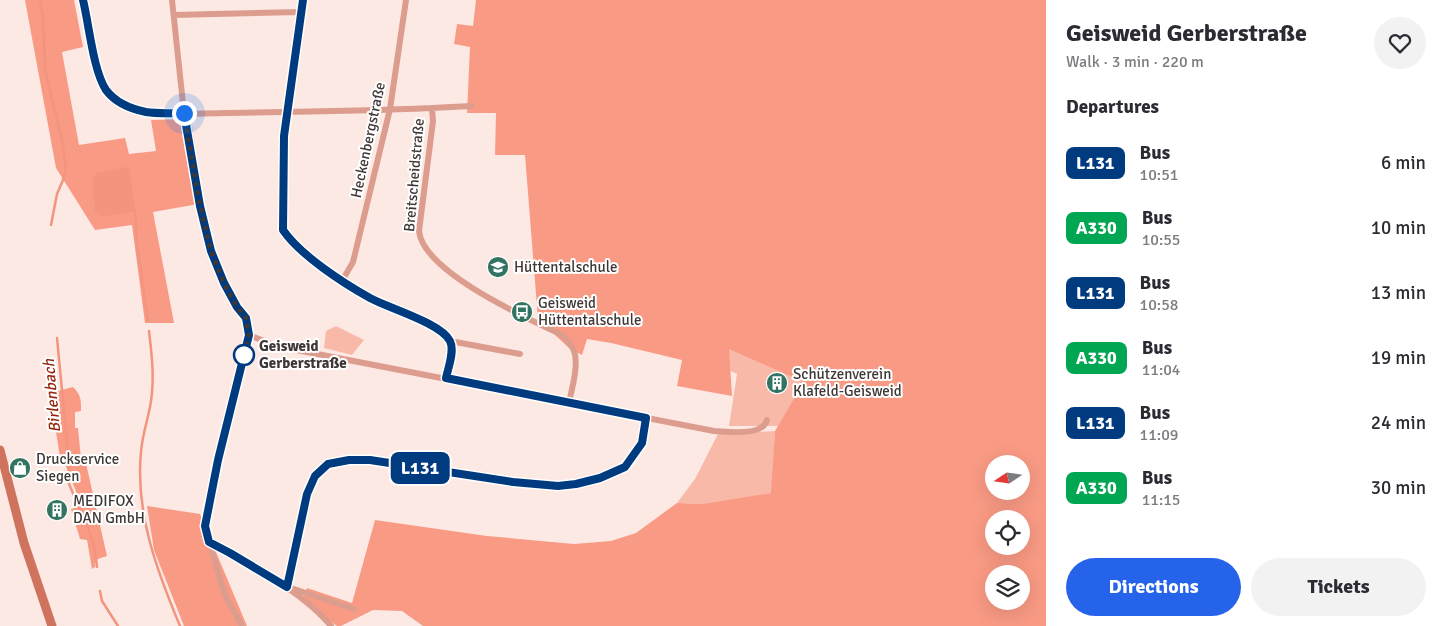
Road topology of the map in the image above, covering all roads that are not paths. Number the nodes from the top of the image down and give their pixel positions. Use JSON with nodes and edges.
{"nodes":[{"id":1,"x":82,"y":0,"type":"edge"},
{"id":2,"x":172,"y":0,"type":"edge"},
{"id":3,"x":303,"y":0,"type":"edge"},
{"id":4,"x":406,"y":0,"type":"edge"},
{"id":5,"x":301,"y":12,"type":"junction"},
{"id":6,"x":174,"y":15,"type":"junction"},
{"id":7,"x":471,"y":106,"type":"dead end"},
{"id":8,"x":432,"y":108,"type":"junction"},
{"id":9,"x":390,"y":109,"type":"junction"},
{"id":10,"x":286,"y":112,"type":"junction"},
{"id":11,"x":184,"y":113,"type":"junction"},
{"id":12,"x":342,"y":282,"type":"junction"},
{"id":13,"x":249,"y":335,"type":"junction"},
{"id":14,"x":450,"y":341,"type":"junction"},
{"id":15,"x":520,"y":354,"type":"dead end"},
{"id":16,"x":446,"y":378,"type":"junction"},
{"id":17,"x":570,"y":402,"type":"junction"},
{"id":18,"x":646,"y":418,"type":"junction"},
{"id":19,"x":767,"y":420,"type":"dead end"},
{"id":20,"x":0,"y":450,"type":"edge"},
{"id":21,"x":209,"y":542,"type":"junction"},
{"id":22,"x":287,"y":587,"type":"junction"},
{"id":23,"x":354,"y":609,"type":"dead end"},
{"id":24,"x":52,"y":626,"type":"edge"},
{"id":25,"x":242,"y":626,"type":"edge"},
{"id":26,"x":331,"y":626,"type":"edge"}],
"edges":[{"from":1,"to":11,"type":"street","name":"Breitscheidstraße"},
{"from":2,"to":6,"type":"street"},
{"from":3,"to":5,"type":"street"},
{"from":4,"to":9,"type":"street","name":"Heckenbergstraße"},
{"from":5,"to":6,"type":"street"},
{"from":5,"to":10,"type":"street"},
{"from":6,"to":11,"type":"street"},
{"from":7,"to":8,"type":"street","name":"Breitscheidstraße"},
{"from":8,"to":9,"type":"street","name":"Breitscheidstraße"},
{"from":8,"to":17,"type":"street","name":"Breitscheidstraße"},
{"from":9,"to":10,"type":"street","name":"Breitscheidstraße"},
{"from":9,"to":12,"type":"street","name":"Heckenbergstraße"},
{"from":10,"to":11,"type":"street","name":"Breitscheidstraße"},
{"from":10,"to":12,"type":"street"},
{"from":11,"to":13,"type":"street"},
{"from":12,"to":14,"type":"street"},
{"from":13,"to":16,"type":"street"},
{"from":13,"to":21,"type":"street"},
{"from":14,"to":15,"type":"street"},
{"from":14,"to":16,"type":"street"},
{"from":16,"to":17,"type":"street"},
{"from":17,"to":18,"type":"street"},
{"from":18,"to":19,"type":"street"},
{"from":18,"to":22,"type":"street"},
{"from":20,"to":24,"type":"main road"},
{"from":21,"to":22,"type":"street"},
{"from":21,"to":25,"type":"street"},
{"from":22,"to":23,"type":"street"},
{"from":22,"to":26,"type":"street"}]}
